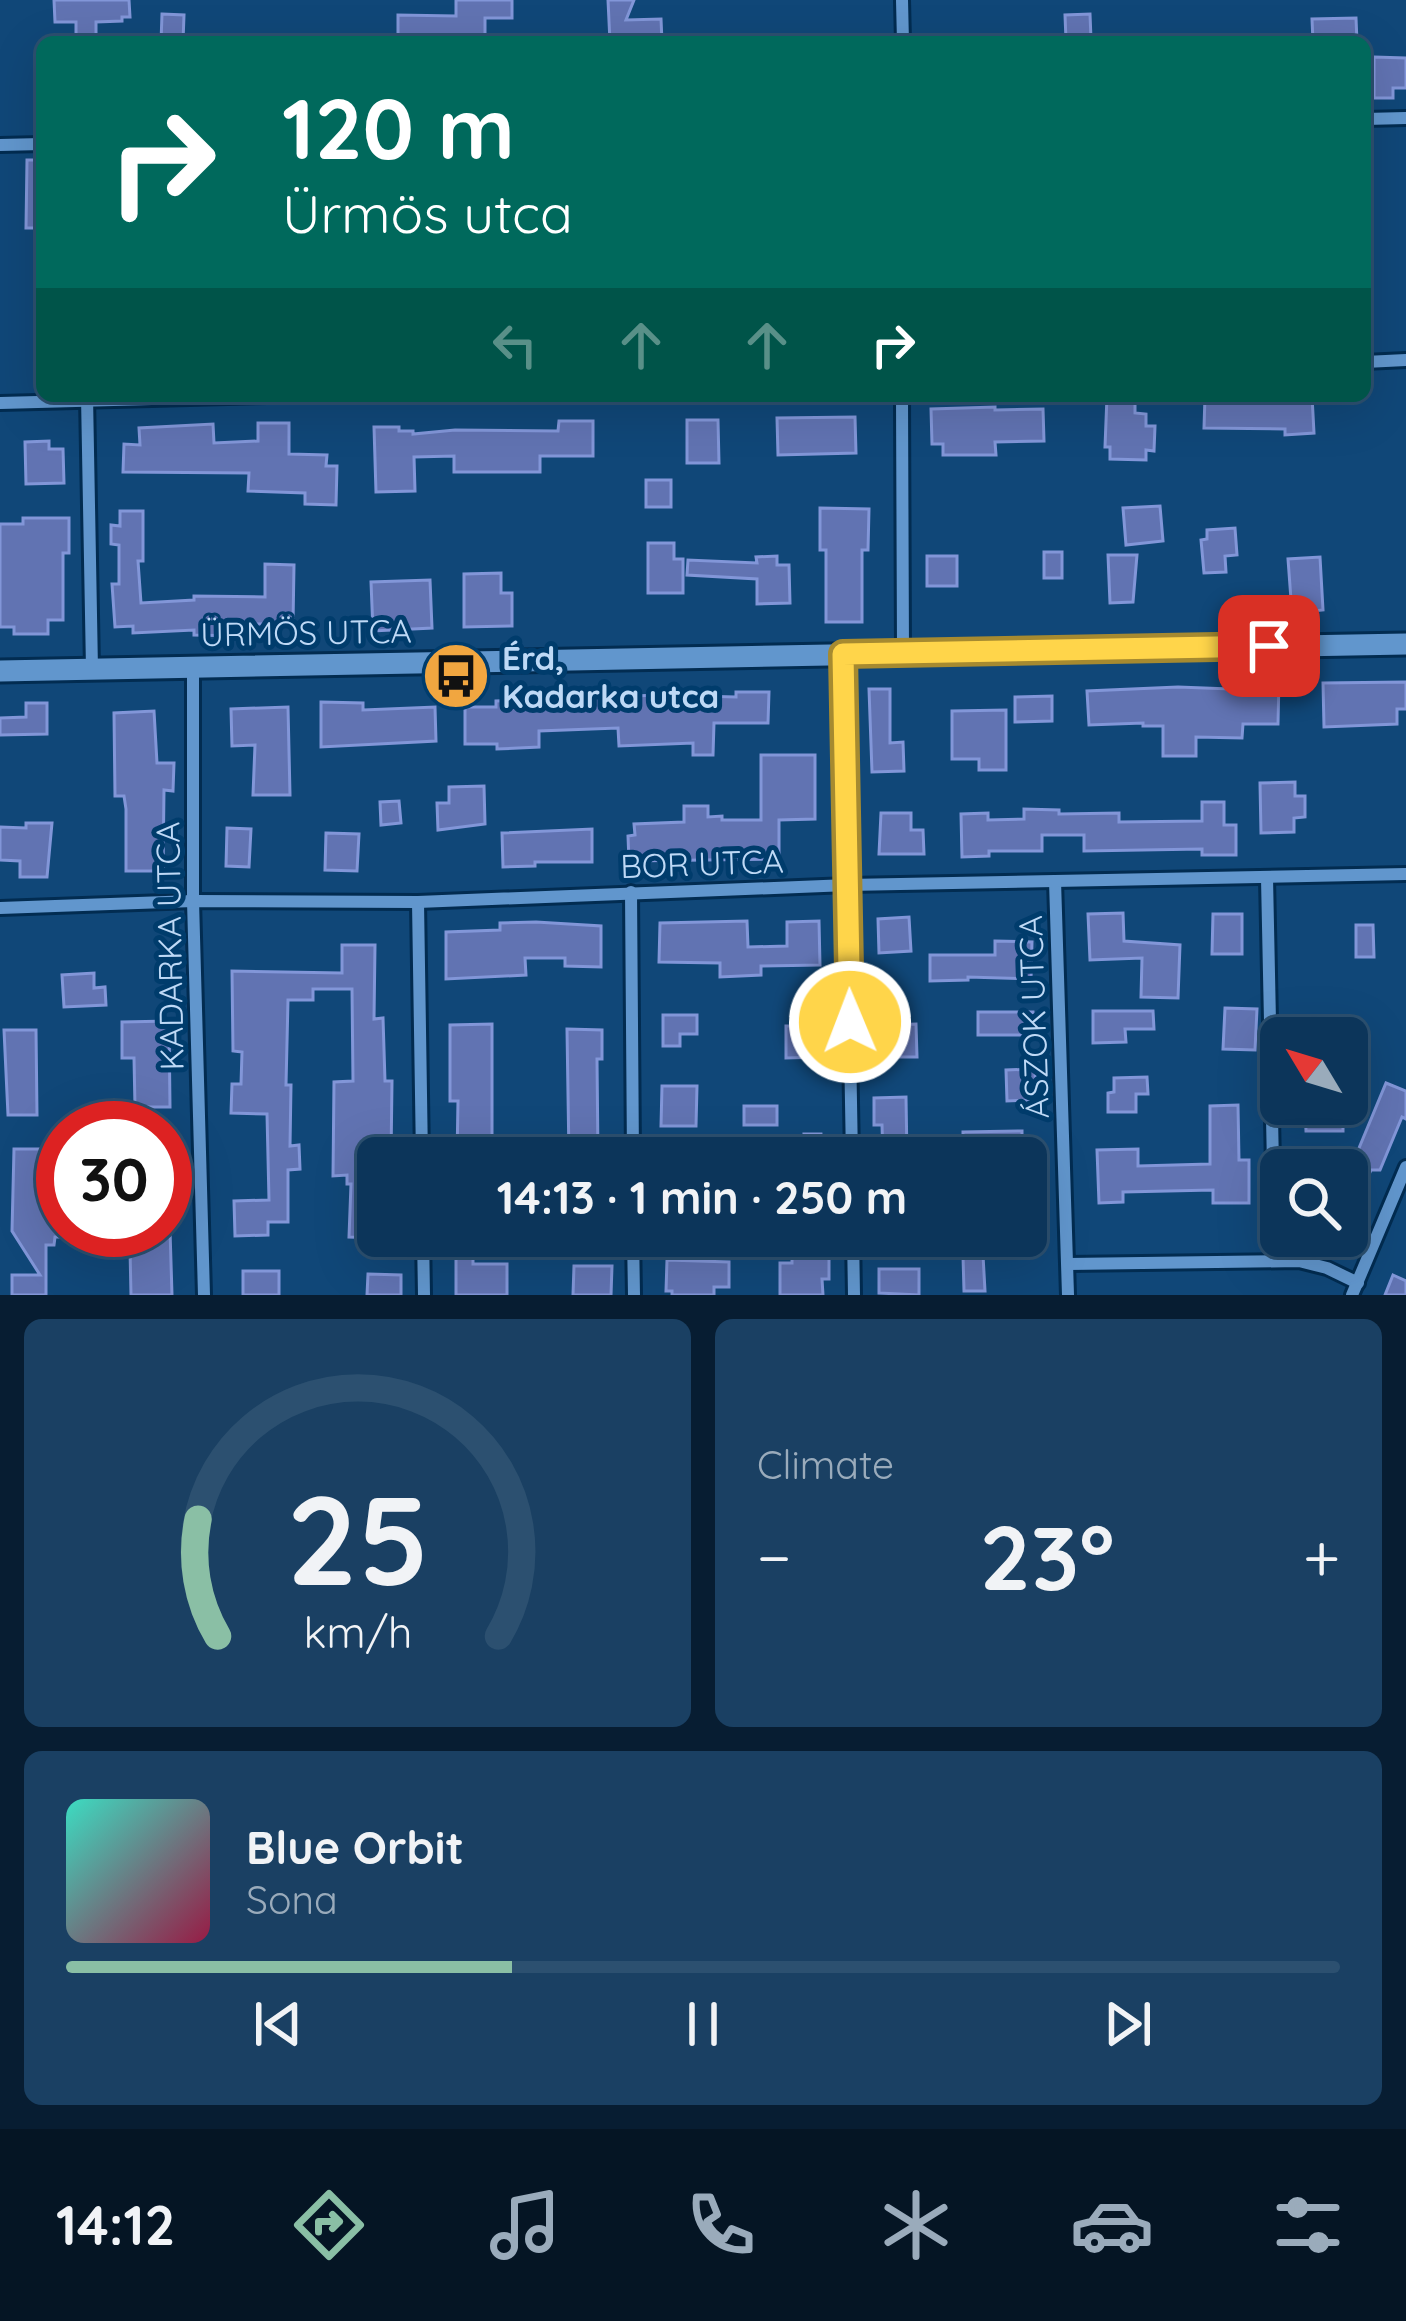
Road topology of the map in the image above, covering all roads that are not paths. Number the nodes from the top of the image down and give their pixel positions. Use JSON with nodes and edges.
{"nodes":[{"id":1,"x":902,"y":0,"type":"edge"},
{"id":2,"x":903,"y":36,"type":"edge"},
{"id":3,"x":1406,"y":118,"type":"edge"},
{"id":4,"x":1371,"y":119,"type":"edge"},
{"id":5,"x":36,"y":144,"type":"edge"},
{"id":6,"x":0,"y":146,"type":"edge"},
{"id":7,"x":1406,"y":360,"type":"edge"},
{"id":8,"x":1371,"y":362,"type":"edge"},
{"id":9,"x":36,"y":402,"type":"edge"},
{"id":10,"x":87,"y":402,"type":"edge"},
{"id":11,"x":902,"y":402,"type":"edge"},
{"id":12,"x":0,"y":404,"type":"edge"},
{"id":13,"x":1406,"y":644,"type":"edge"},
{"id":14,"x":903,"y":651,"type":"junction"},
{"id":15,"x":843,"y":654,"type":"junction"},
{"id":16,"x":193,"y":668,"type":"junction"},
{"id":17,"x":92,"y":669,"type":"junction"},
{"id":18,"x":0,"y":671,"type":"edge"},
{"id":19,"x":1406,"y":874,"type":"edge"},
{"id":20,"x":1268,"y":878,"type":"junction"},
{"id":21,"x":1055,"y":881,"type":"junction"},
{"id":22,"x":848,"y":885,"type":"junction"},
{"id":23,"x":631,"y":892,"type":"junction"},
{"id":24,"x":193,"y":902,"type":"junction"},
{"id":25,"x":418,"y":902,"type":"junction"},
{"id":26,"x":0,"y":908,"type":"edge"},
{"id":27,"x":422,"y":1137,"type":"edge"},
{"id":28,"x":633,"y":1137,"type":"edge"},
{"id":29,"x":852,"y":1137,"type":"edge"},
{"id":30,"x":1406,"y":1167,"type":"edge"},
{"id":31,"x":423,"y":1257,"type":"edge"},
{"id":32,"x":633,"y":1257,"type":"edge"},
{"id":33,"x":853,"y":1257,"type":"edge"},
{"id":34,"x":1275,"y":1261,"type":"junction"},
{"id":35,"x":1068,"y":1264,"type":"junction"},
{"id":36,"x":1355,"y":1289,"type":"edge"},
{"id":37,"x":204,"y":1295,"type":"edge"},
{"id":38,"x":424,"y":1295,"type":"edge"},
{"id":39,"x":634,"y":1295,"type":"edge"},
{"id":40,"x":854,"y":1295,"type":"edge"},
{"id":41,"x":1068,"y":1295,"type":"edge"}],
"edges":[{"from":1,"to":2,"type":"street"},
{"from":3,"to":4,"type":"street"},
{"from":5,"to":6,"type":"street"},
{"from":7,"to":8,"type":"street"},
{"from":9,"to":12,"type":"street"},
{"from":10,"to":17,"type":"street"},
{"from":11,"to":14,"type":"street"},
{"from":13,"to":14,"type":"street","name":"ÜRMÖS UTCA"},
{"from":14,"to":15,"type":"street","name":"ÜRMÖS UTCA"},
{"from":15,"to":16,"type":"street","name":"ÜRMÖS UTCA"},
{"from":15,"to":22,"type":"street"},
{"from":16,"to":17,"type":"street","name":"ÜRMÖS UTCA"},
{"from":16,"to":24,"type":"street","name":"KADARKA UTCA"},
{"from":17,"to":18,"type":"street","name":"ÜRMÖS UTCA"},
{"from":19,"to":20,"type":"street","name":"BOR UTCA"},
{"from":20,"to":21,"type":"street","name":"BOR UTCA"},
{"from":20,"to":34,"type":"street"},
{"from":21,"to":22,"type":"street","name":"BOR UTCA"},
{"from":21,"to":35,"type":"street","name":"ÁSZOK UTCA"},
{"from":22,"to":23,"type":"street","name":"BOR UTCA"},
{"from":22,"to":29,"type":"street"},
{"from":23,"to":25,"type":"street","name":"BOR UTCA"},
{"from":23,"to":28,"type":"street"},
{"from":24,"to":25,"type":"street","name":"BOR UTCA"},
{"from":24,"to":26,"type":"street","name":"BOR UTCA"},
{"from":24,"to":37,"type":"street","name":"KADARKA UTCA"},
{"from":25,"to":27,"type":"street"},
{"from":30,"to":36,"type":"street"},
{"from":31,"to":38,"type":"street"},
{"from":32,"to":39,"type":"street"},
{"from":33,"to":40,"type":"street"},
{"from":34,"to":35,"type":"street"},
{"from":34,"to":36,"type":"street"},
{"from":35,"to":41,"type":"street","name":"ÁSZOK UTCA"}]}
